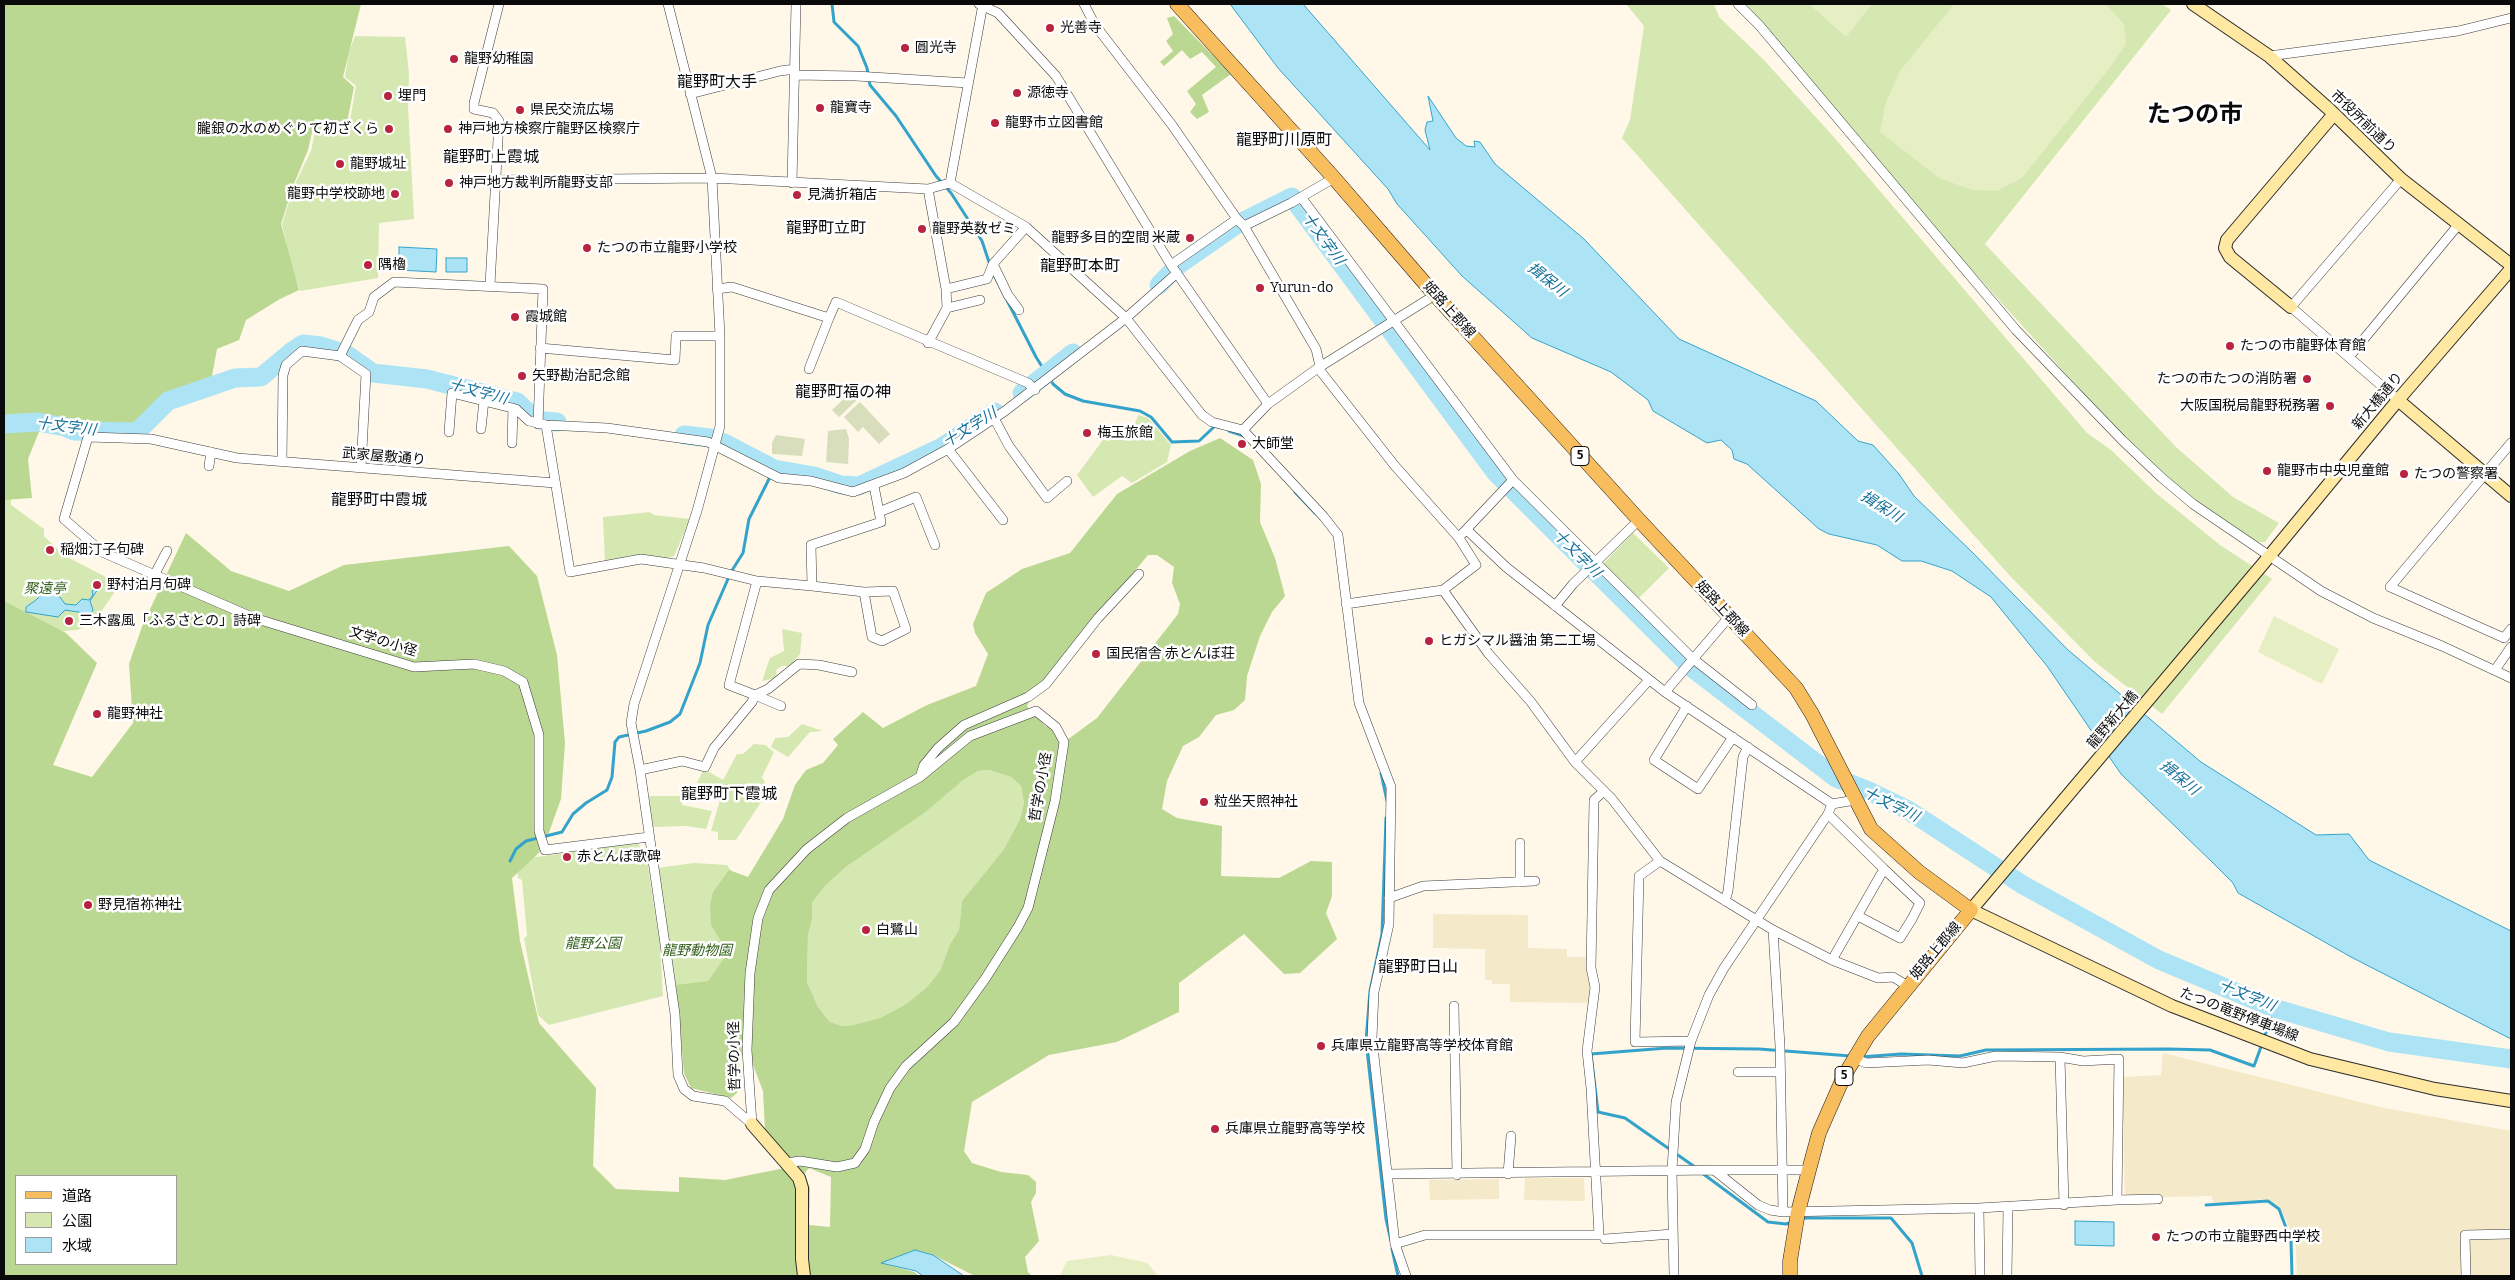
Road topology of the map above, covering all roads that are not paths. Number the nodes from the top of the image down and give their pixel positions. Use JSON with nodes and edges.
{"nodes":[{"id":1,"x":499,"y":4,"type":"edge"},
{"id":2,"x":668,"y":4,"type":"edge"},
{"id":3,"x":796,"y":4,"type":"edge"},
{"id":4,"x":981,"y":4,"type":"edge"},
{"id":5,"x":1084,"y":4,"type":"edge"},
{"id":6,"x":1177,"y":4,"type":"edge"},
{"id":7,"x":1738,"y":4,"type":"edge"},
{"id":8,"x":2193,"y":4,"type":"edge"},
{"id":9,"x":2511,"y":18,"type":"edge"},
{"id":10,"x":2269,"y":56,"type":"junction"},
{"id":11,"x":795,"y":72,"type":"junction"},
{"id":12,"x":968,"y":83,"type":"junction"},
{"id":13,"x":690,"y":94,"type":"junction"},
{"id":14,"x":2334,"y":114,"type":"junction"},
{"id":15,"x":712,"y":178,"type":"junction"},
{"id":16,"x":1334,"y":178,"type":"junction"},
{"id":17,"x":497,"y":180,"type":"junction"},
{"id":18,"x":2401,"y":180,"type":"junction"},
{"id":19,"x":792,"y":183,"type":"junction"},
{"id":20,"x":950,"y":183,"type":"junction"},
{"id":21,"x":928,"y":189,"type":"junction"},
{"id":22,"x":1300,"y":197,"type":"junction"},
{"id":23,"x":1237,"y":219,"type":"junction"},
{"id":24,"x":2459,"y":224,"type":"junction"},
{"id":25,"x":1244,"y":226,"type":"junction"},
{"id":26,"x":1026,"y":227,"type":"junction"},
{"id":27,"x":993,"y":264,"type":"junction"},
{"id":28,"x":1171,"y":265,"type":"junction"},
{"id":29,"x":2511,"y":265,"type":"edge"},
{"id":30,"x":2511,"y":269,"type":"edge"},
{"id":31,"x":1177,"y":273,"type":"junction"},
{"id":32,"x":490,"y":285,"type":"junction"},
{"id":33,"x":717,"y":289,"type":"junction"},
{"id":34,"x":946,"y":289,"type":"junction"},
{"id":35,"x":1435,"y":296,"type":"junction"},
{"id":36,"x":980,"y":300,"type":"dead end"},
{"id":37,"x":947,"y":308,"type":"junction"},
{"id":38,"x":2290,"y":308,"type":"junction"},
{"id":39,"x":1019,"y":310,"type":"dead end"},
{"id":40,"x":829,"y":318,"type":"junction"},
{"id":41,"x":1126,"y":318,"type":"junction"},
{"id":42,"x":1392,"y":321,"type":"junction"},
{"id":43,"x":720,"y":336,"type":"junction"},
{"id":44,"x":928,"y":343,"type":"junction"},
{"id":45,"x":540,"y":348,"type":"junction"},
{"id":46,"x":340,"y":356,"type":"junction"},
{"id":47,"x":2349,"y":357,"type":"junction"},
{"id":48,"x":1319,"y":367,"type":"junction"},
{"id":49,"x":810,"y":369,"type":"dead end"},
{"id":50,"x":1035,"y":390,"type":"junction"},
{"id":51,"x":484,"y":400,"type":"junction"},
{"id":52,"x":2398,"y":400,"type":"junction"},
{"id":53,"x":1268,"y":404,"type":"junction"},
{"id":54,"x":513,"y":408,"type":"junction"},
{"id":55,"x":994,"y":418,"type":"junction"},
{"id":56,"x":542,"y":425,"type":"junction"},
{"id":57,"x":481,"y":429,"type":"dead end"},
{"id":58,"x":1243,"y":430,"type":"junction"},
{"id":59,"x":449,"y":432,"type":"dead end"},
{"id":60,"x":717,"y":441,"type":"junction"},
{"id":61,"x":86,"y":442,"type":"joint"},
{"id":62,"x":512,"y":443,"type":"dead end"},
{"id":63,"x":2511,"y":443,"type":"edge"},
{"id":64,"x":948,"y":449,"type":"junction"},
{"id":65,"x":211,"y":452,"type":"junction"},
{"id":66,"x":282,"y":462,"type":"junction"},
{"id":67,"x":209,"y":466,"type":"dead end"},
{"id":68,"x":361,"y":468,"type":"junction"},
{"id":69,"x":2485,"y":473,"type":"junction"},
{"id":70,"x":1513,"y":480,"type":"junction"},
{"id":71,"x":1067,"y":481,"type":"dead end"},
{"id":72,"x":555,"y":483,"type":"junction"},
{"id":73,"x":874,"y":486,"type":"junction"},
{"id":74,"x":2511,"y":496,"type":"edge"},
{"id":75,"x":879,"y":512,"type":"junction"},
{"id":76,"x":1003,"y":520,"type":"dead end"},
{"id":77,"x":1639,"y":520,"type":"junction"},
{"id":78,"x":1467,"y":530,"type":"junction"},
{"id":79,"x":1459,"y":538,"type":"junction"},
{"id":80,"x":935,"y":545,"type":"dead end"},
{"id":81,"x":167,"y":551,"type":"dead end"},
{"id":82,"x":2270,"y":555,"type":"junction"},
{"id":83,"x":679,"y":563,"type":"junction"},
{"id":84,"x":1596,"y":564,"type":"junction"},
{"id":85,"x":2262,"y":565,"type":"joint"},
{"id":86,"x":155,"y":574,"type":"junction"},
{"id":87,"x":1139,"y":574,"type":"dead end"},
{"id":88,"x":757,"y":581,"type":"junction"},
{"id":89,"x":150,"y":585,"type":"dead end"},
{"id":90,"x":812,"y":586,"type":"junction"},
{"id":91,"x":1444,"y":590,"type":"junction"},
{"id":92,"x":864,"y":592,"type":"junction"},
{"id":93,"x":1346,"y":604,"type":"junction"},
{"id":94,"x":1555,"y":606,"type":"junction"},
{"id":95,"x":1729,"y":618,"type":"junction"},
{"id":96,"x":2511,"y":629,"type":"edge"},
{"id":97,"x":2511,"y":647,"type":"edge"},
{"id":98,"x":1691,"y":660,"type":"junction"},
{"id":99,"x":2495,"y":670,"type":"junction"},
{"id":100,"x":852,"y":672,"type":"dead end"},
{"id":101,"x":2511,"y":678,"type":"edge"},
{"id":102,"x":1649,"y":680,"type":"junction"},
{"id":103,"x":1665,"y":692,"type":"junction"},
{"id":104,"x":755,"y":695,"type":"junction"},
{"id":105,"x":1752,"y":705,"type":"dead end"},
{"id":106,"x":781,"y":706,"type":"dead end"},
{"id":107,"x":1687,"y":706,"type":"junction"},
{"id":108,"x":1734,"y":737,"type":"junction"},
{"id":109,"x":1748,"y":747,"type":"junction"},
{"id":110,"x":1575,"y":762,"type":"junction"},
{"id":111,"x":640,"y":770,"type":"junction"},
{"id":112,"x":920,"y":777,"type":"junction"},
{"id":113,"x":1604,"y":791,"type":"junction"},
{"id":114,"x":1855,"y":800,"type":"junction"},
{"id":115,"x":1832,"y":804,"type":"junction"},
{"id":116,"x":1828,"y":814,"type":"junction"},
{"id":117,"x":649,"y":837,"type":"junction"},
{"id":118,"x":1520,"y":843,"type":"dead end"},
{"id":119,"x":1660,"y":862,"type":"junction"},
{"id":120,"x":1884,"y":869,"type":"junction"},
{"id":121,"x":1535,"y":881,"type":"dead end"},
{"id":122,"x":1520,"y":882,"type":"junction"},
{"id":123,"x":1388,"y":898,"type":"junction"},
{"id":124,"x":1725,"y":901,"type":"junction"},
{"id":125,"x":1971,"y":910,"type":"junction"},
{"id":126,"x":1858,"y":916,"type":"junction"},
{"id":127,"x":1755,"y":919,"type":"junction"},
{"id":128,"x":1773,"y":930,"type":"junction"},
{"id":129,"x":1832,"y":960,"type":"junction"},
{"id":130,"x":1908,"y":986,"type":"junction"},
{"id":131,"x":1454,"y":1006,"type":"dead end"},
{"id":132,"x":1691,"y":1041,"type":"junction"},
{"id":133,"x":2060,"y":1057,"type":"junction"},
{"id":134,"x":1854,"y":1058,"type":"junction"},
{"id":135,"x":1738,"y":1072,"type":"dead end"},
{"id":136,"x":1780,"y":1072,"type":"junction"},
{"id":137,"x":2511,"y":1101,"type":"edge"},
{"id":138,"x":752,"y":1124,"type":"junction"},
{"id":139,"x":1512,"y":1136,"type":"dead end"},
{"id":140,"x":786,"y":1163,"type":"junction"},
{"id":141,"x":1782,"y":1169,"type":"junction"},
{"id":142,"x":1672,"y":1170,"type":"junction"},
{"id":143,"x":1714,"y":1170,"type":"junction"},
{"id":144,"x":1809,"y":1170,"type":"junction"},
{"id":145,"x":1596,"y":1172,"type":"junction"},
{"id":146,"x":1387,"y":1174,"type":"junction"},
{"id":147,"x":1508,"y":1174,"type":"junction"},
{"id":148,"x":1457,"y":1175,"type":"junction"},
{"id":149,"x":2158,"y":1199,"type":"dead end"},
{"id":150,"x":2118,"y":1200,"type":"junction"},
{"id":151,"x":2064,"y":1205,"type":"junction"},
{"id":152,"x":2008,"y":1207,"type":"junction"},
{"id":153,"x":1979,"y":1208,"type":"junction"},
{"id":154,"x":1783,"y":1212,"type":"junction"},
{"id":155,"x":1798,"y":1212,"type":"junction"},
{"id":156,"x":1673,"y":1234,"type":"junction"},
{"id":157,"x":2511,"y":1234,"type":"edge"},
{"id":158,"x":1605,"y":1239,"type":"dead end"},
{"id":159,"x":1395,"y":1244,"type":"junction"},
{"id":160,"x":804,"y":1276,"type":"edge"},
{"id":161,"x":1406,"y":1276,"type":"edge"},
{"id":162,"x":1674,"y":1276,"type":"edge"},
{"id":163,"x":1790,"y":1276,"type":"edge"},
{"id":164,"x":1980,"y":1276,"type":"edge"},
{"id":165,"x":2007,"y":1276,"type":"edge"},
{"id":166,"x":2466,"y":1276,"type":"edge"}],
"edges":[{"from":1,"to":17,"type":"street"},
{"from":2,"to":13,"type":"street"},
{"from":3,"to":11,"type":"street"},
{"from":4,"to":12,"type":"street"},
{"from":4,"to":28,"type":"street"},
{"from":5,"to":23,"type":"street"},
{"from":6,"to":16,"type":"main road","name":"姫路上郡線","number":"5"},
{"from":7,"to":82,"type":"street"},
{"from":8,"to":10,"type":"street","name":"市役所前通り"},
{"from":9,"to":10,"type":"street"},
{"from":10,"to":14,"type":"street","name":"市役所前通り"},
{"from":11,"to":12,"type":"street"},
{"from":11,"to":13,"type":"street"},
{"from":11,"to":19,"type":"street"},
{"from":12,"to":20,"type":"street"},
{"from":13,"to":15,"type":"street"},
{"from":14,"to":18,"type":"street","name":"市役所前通り"},
{"from":14,"to":38,"type":"street"},
{"from":15,"to":17,"type":"street"},
{"from":15,"to":19,"type":"street"},
{"from":15,"to":33,"type":"street"},
{"from":16,"to":22,"type":"street"},
{"from":16,"to":35,"type":"main road","name":"姫路上郡線","number":"5"},
{"from":17,"to":32,"type":"street"},
{"from":18,"to":24,"type":"street","name":"市役所前通り"},
{"from":18,"to":38,"type":"street"},
{"from":19,"to":21,"type":"street"},
{"from":20,"to":21,"type":"street"},
{"from":20,"to":26,"type":"street"},
{"from":21,"to":34,"type":"street"},
{"from":22,"to":25,"type":"street"},
{"from":22,"to":42,"type":"street"},
{"from":23,"to":25,"type":"street"},
{"from":23,"to":28,"type":"street"},
{"from":24,"to":29,"type":"street","name":"市役所前通り"},
{"from":24,"to":47,"type":"street"},
{"from":25,"to":48,"type":"street"},
{"from":26,"to":27,"type":"street"},
{"from":26,"to":41,"type":"street"},
{"from":27,"to":34,"type":"street"},
{"from":27,"to":39,"type":"street"},
{"from":28,"to":31,"type":"street"},
{"from":30,"to":52,"type":"street","name":"新大橋通り"},
{"from":31,"to":41,"type":"street"},
{"from":31,"to":53,"type":"street"},
{"from":32,"to":45,"type":"street"},
{"from":32,"to":46,"type":"street"},
{"from":33,"to":40,"type":"street"},
{"from":33,"to":43,"type":"street"},
{"from":34,"to":37,"type":"street"},
{"from":35,"to":42,"type":"street"},
{"from":35,"to":77,"type":"main road","name":"姫路上郡線","number":"5"},
{"from":36,"to":37,"type":"street"},
{"from":37,"to":44,"type":"street"},
{"from":38,"to":47,"type":"street"},
{"from":40,"to":44,"type":"street"},
{"from":40,"to":49,"type":"street"},
{"from":41,"to":50,"type":"street"},
{"from":41,"to":58,"type":"street"},
{"from":42,"to":48,"type":"street"},
{"from":42,"to":70,"type":"street"},
{"from":43,"to":45,"type":"street"},
{"from":43,"to":60,"type":"street"},
{"from":44,"to":50,"type":"street"},
{"from":45,"to":56,"type":"street"},
{"from":46,"to":66,"type":"street"},
{"from":46,"to":68,"type":"street"},
{"from":47,"to":52,"type":"street"},
{"from":48,"to":53,"type":"street"},
{"from":48,"to":79,"type":"street"},
{"from":50,"to":55,"type":"street"},
{"from":51,"to":54,"type":"street"},
{"from":51,"to":57,"type":"street"},
{"from":51,"to":59,"type":"street"},
{"from":52,"to":69,"type":"street"},
{"from":52,"to":82,"type":"street","name":"新大橋通り"},
{"from":53,"to":58,"type":"street"},
{"from":54,"to":56,"type":"street"},
{"from":54,"to":62,"type":"street"},
{"from":55,"to":64,"type":"street"},
{"from":55,"to":71,"type":"street"},
{"from":56,"to":60,"type":"street"},
{"from":56,"to":72,"type":"street"},
{"from":58,"to":93,"type":"street"},
{"from":60,"to":73,"type":"street"},
{"from":60,"to":83,"type":"street"},
{"from":61,"to":65,"type":"street","name":"武家屋敷通り"},
{"from":61,"to":86,"type":"street","name":"文学の小径"},
{"from":63,"to":69,"type":"street"},
{"from":64,"to":73,"type":"street"},
{"from":64,"to":76,"type":"street"},
{"from":65,"to":66,"type":"street","name":"武家屋敷通り"},
{"from":65,"to":67,"type":"street"},
{"from":66,"to":68,"type":"street","name":"武家屋敷通り"},
{"from":68,"to":72,"type":"street","name":"武家屋敷通り"},
{"from":69,"to":74,"type":"street"},
{"from":69,"to":96,"type":"street"},
{"from":70,"to":78,"type":"street"},
{"from":70,"to":84,"type":"street"},
{"from":72,"to":83,"type":"street"},
{"from":73,"to":75,"type":"street"},
{"from":75,"to":80,"type":"street"},
{"from":75,"to":90,"type":"street"},
{"from":77,"to":84,"type":"street"},
{"from":77,"to":95,"type":"main road","name":"姫路上郡線","number":"5"},
{"from":78,"to":79,"type":"street"},
{"from":78,"to":94,"type":"street"},
{"from":79,"to":91,"type":"street"},
{"from":81,"to":86,"type":"street"},
{"from":82,"to":85,"type":"street","name":"新大橋通り"},
{"from":82,"to":99,"type":"street"},
{"from":83,"to":88,"type":"street"},
{"from":83,"to":111,"type":"street"},
{"from":84,"to":94,"type":"street"},
{"from":84,"to":98,"type":"street"},
{"from":85,"to":125,"type":"street","name":"龍野新大橋"},
{"from":86,"to":89,"type":"street"},
{"from":86,"to":117,"type":"street","name":"文学の小径"},
{"from":87,"to":112,"type":"street"},
{"from":88,"to":90,"type":"street"},
{"from":88,"to":104,"type":"street"},
{"from":90,"to":92,"type":"street"},
{"from":91,"to":93,"type":"street"},
{"from":91,"to":110,"type":"street"},
{"from":92,"to":92,"type":"street"},
{"from":93,"to":123,"type":"street"},
{"from":94,"to":102,"type":"street"},
{"from":95,"to":98,"type":"street"},
{"from":95,"to":114,"type":"main road","name":"姫路上郡線","number":"5"},
{"from":97,"to":99,"type":"street"},
{"from":98,"to":103,"type":"street"},
{"from":98,"to":105,"type":"street"},
{"from":99,"to":101,"type":"street"},
{"from":100,"to":104,"type":"street"},
{"from":102,"to":103,"type":"street"},
{"from":102,"to":110,"type":"street"},
{"from":103,"to":107,"type":"street"},
{"from":104,"to":106,"type":"street"},
{"from":104,"to":111,"type":"street"},
{"from":107,"to":108,"type":"street"},
{"from":107,"to":108,"type":"street"},
{"from":108,"to":109,"type":"street"},
{"from":109,"to":115,"type":"street"},
{"from":109,"to":124,"type":"street"},
{"from":110,"to":113,"type":"street"},
{"from":111,"to":117,"type":"street"},
{"from":112,"to":138,"type":"street","name":"哲学の小径"},
{"from":112,"to":140,"type":"street","name":"哲学の小径"},
{"from":113,"to":119,"type":"street"},
{"from":113,"to":145,"type":"street"},
{"from":114,"to":115,"type":"street"},
{"from":114,"to":125,"type":"main road","name":"姫路上郡線","number":"5"},
{"from":115,"to":116,"type":"street"},
{"from":116,"to":120,"type":"street"},
{"from":116,"to":127,"type":"street"},
{"from":117,"to":138,"type":"street"},
{"from":118,"to":122,"type":"street"},
{"from":119,"to":124,"type":"street"},
{"from":119,"to":132,"type":"street"},
{"from":120,"to":126,"type":"street"},
{"from":120,"to":126,"type":"street"},
{"from":121,"to":122,"type":"street"},
{"from":122,"to":123,"type":"street"},
{"from":123,"to":146,"type":"street"},
{"from":124,"to":127,"type":"street"},
{"from":125,"to":130,"type":"main road","name":"姫路上郡線","number":"5"},
{"from":125,"to":137,"type":"street","name":"たつの竜野停車場線"},
{"from":126,"to":129,"type":"street"},
{"from":127,"to":128,"type":"street"},
{"from":127,"to":132,"type":"street"},
{"from":128,"to":129,"type":"street"},
{"from":128,"to":136,"type":"street"},
{"from":129,"to":130,"type":"street"},
{"from":130,"to":134,"type":"main road","name":"姫路上郡線","number":"5"},
{"from":131,"to":148,"type":"street"},
{"from":132,"to":142,"type":"street"},
{"from":133,"to":134,"type":"street"},
{"from":133,"to":150,"type":"street"},
{"from":133,"to":151,"type":"street"},
{"from":134,"to":144,"type":"main road","name":"姫路上郡線","number":"5"},
{"from":135,"to":136,"type":"street"},
{"from":136,"to":141,"type":"street"},
{"from":138,"to":140,"type":"street"},
{"from":139,"to":147,"type":"street"},
{"from":140,"to":160,"type":"street"},
{"from":141,"to":143,"type":"street"},
{"from":141,"to":144,"type":"street"},
{"from":141,"to":154,"type":"street"},
{"from":142,"to":143,"type":"street"},
{"from":142,"to":145,"type":"street"},
{"from":142,"to":156,"type":"street"},
{"from":143,"to":154,"type":"street"},
{"from":144,"to":155,"type":"main road","name":"姫路上郡線","number":"5"},
{"from":145,"to":147,"type":"street"},
{"from":145,"to":159,"type":"street"},
{"from":146,"to":148,"type":"street"},
{"from":146,"to":159,"type":"street"},
{"from":147,"to":148,"type":"street"},
{"from":149,"to":150,"type":"street"},
{"from":150,"to":151,"type":"street"},
{"from":151,"to":152,"type":"street"},
{"from":152,"to":153,"type":"street"},
{"from":152,"to":165,"type":"street"},
{"from":153,"to":155,"type":"street"},
{"from":153,"to":164,"type":"street"},
{"from":154,"to":155,"type":"street"},
{"from":155,"to":163,"type":"main road","name":"姫路上郡線","number":"5"},
{"from":156,"to":158,"type":"street"},
{"from":156,"to":162,"type":"street"},
{"from":157,"to":166,"type":"street"},
{"from":159,"to":161,"type":"street"}]}
